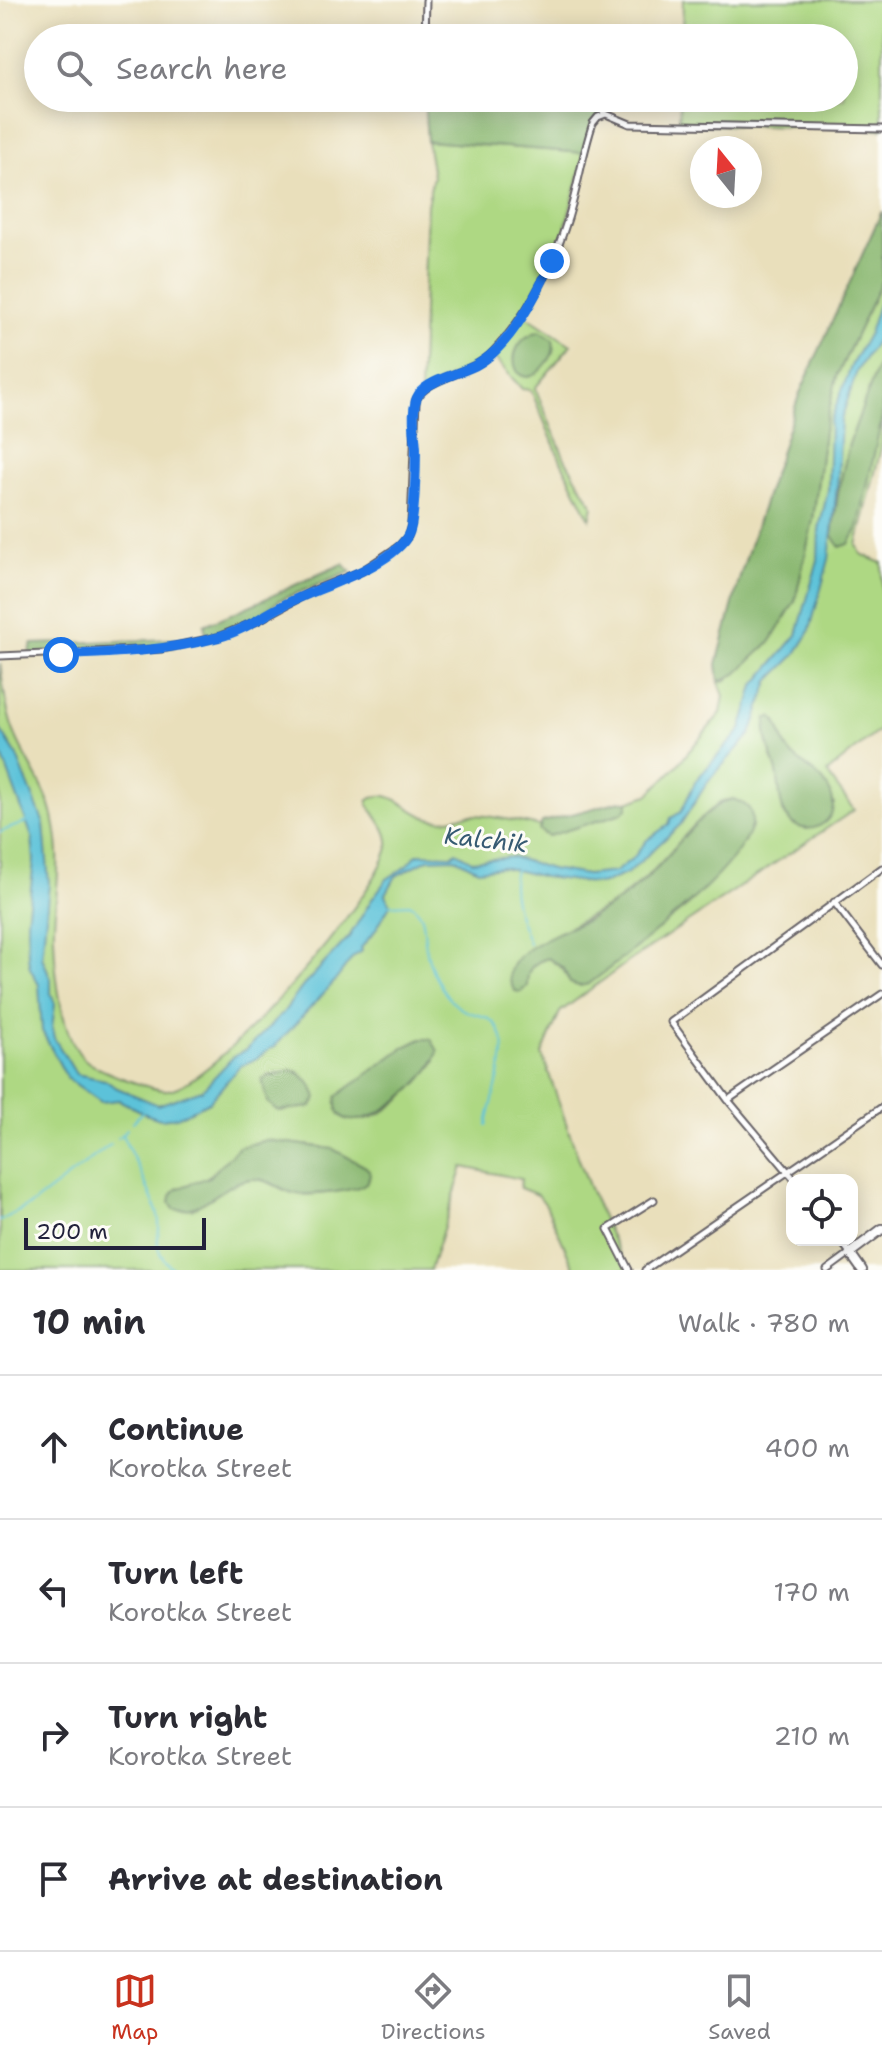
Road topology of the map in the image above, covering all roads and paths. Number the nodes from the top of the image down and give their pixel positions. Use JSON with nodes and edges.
{"nodes":[{"id":1,"x":426,"y":0,"type":"edge"},
{"id":2,"x":425,"y":24,"type":"edge"},
{"id":3,"x":606,"y":114,"type":"joint"},
{"id":4,"x":882,"y":129,"type":"edge"},
{"id":5,"x":0,"y":656,"type":"edge"},
{"id":6,"x":882,"y":868,"type":"edge"},
{"id":7,"x":834,"y":902,"type":"junction"},
{"id":8,"x":882,"y":965,"type":"edge"},
{"id":9,"x":882,"y":994,"type":"edge"},
{"id":10,"x":728,"y":1100,"type":"junction"},
{"id":11,"x":882,"y":1107,"type":"edge"},
{"id":12,"x":789,"y":1172,"type":"junction"},
{"id":13,"x":654,"y":1200,"type":"dead end"},
{"id":14,"x":882,"y":1229,"type":"edge"},
{"id":15,"x":845,"y":1246,"type":"edge"},
{"id":16,"x":850,"y":1253,"type":"junction"},
{"id":17,"x":629,"y":1270,"type":"edge"},
{"id":18,"x":645,"y":1270,"type":"edge"},
{"id":19,"x":827,"y":1270,"type":"edge"},
{"id":20,"x":862,"y":1270,"type":"edge"}],
"edges":[{"from":1,"to":2,"type":"street"},
{"from":3,"to":4,"type":"street"},
{"from":3,"to":5,"type":"street"},
{"from":6,"to":7,"type":"street"},
{"from":7,"to":8,"type":"street"},
{"from":7,"to":10,"type":"street"},
{"from":9,"to":10,"type":"street"},
{"from":10,"to":12,"type":"street"},
{"from":11,"to":12,"type":"street"},
{"from":12,"to":18,"type":"street"},
{"from":13,"to":17,"type":"street"},
{"from":14,"to":16,"type":"main road"},
{"from":15,"to":16,"type":"street"},
{"from":16,"to":19,"type":"street"},
{"from":16,"to":20,"type":"main road"}]}
